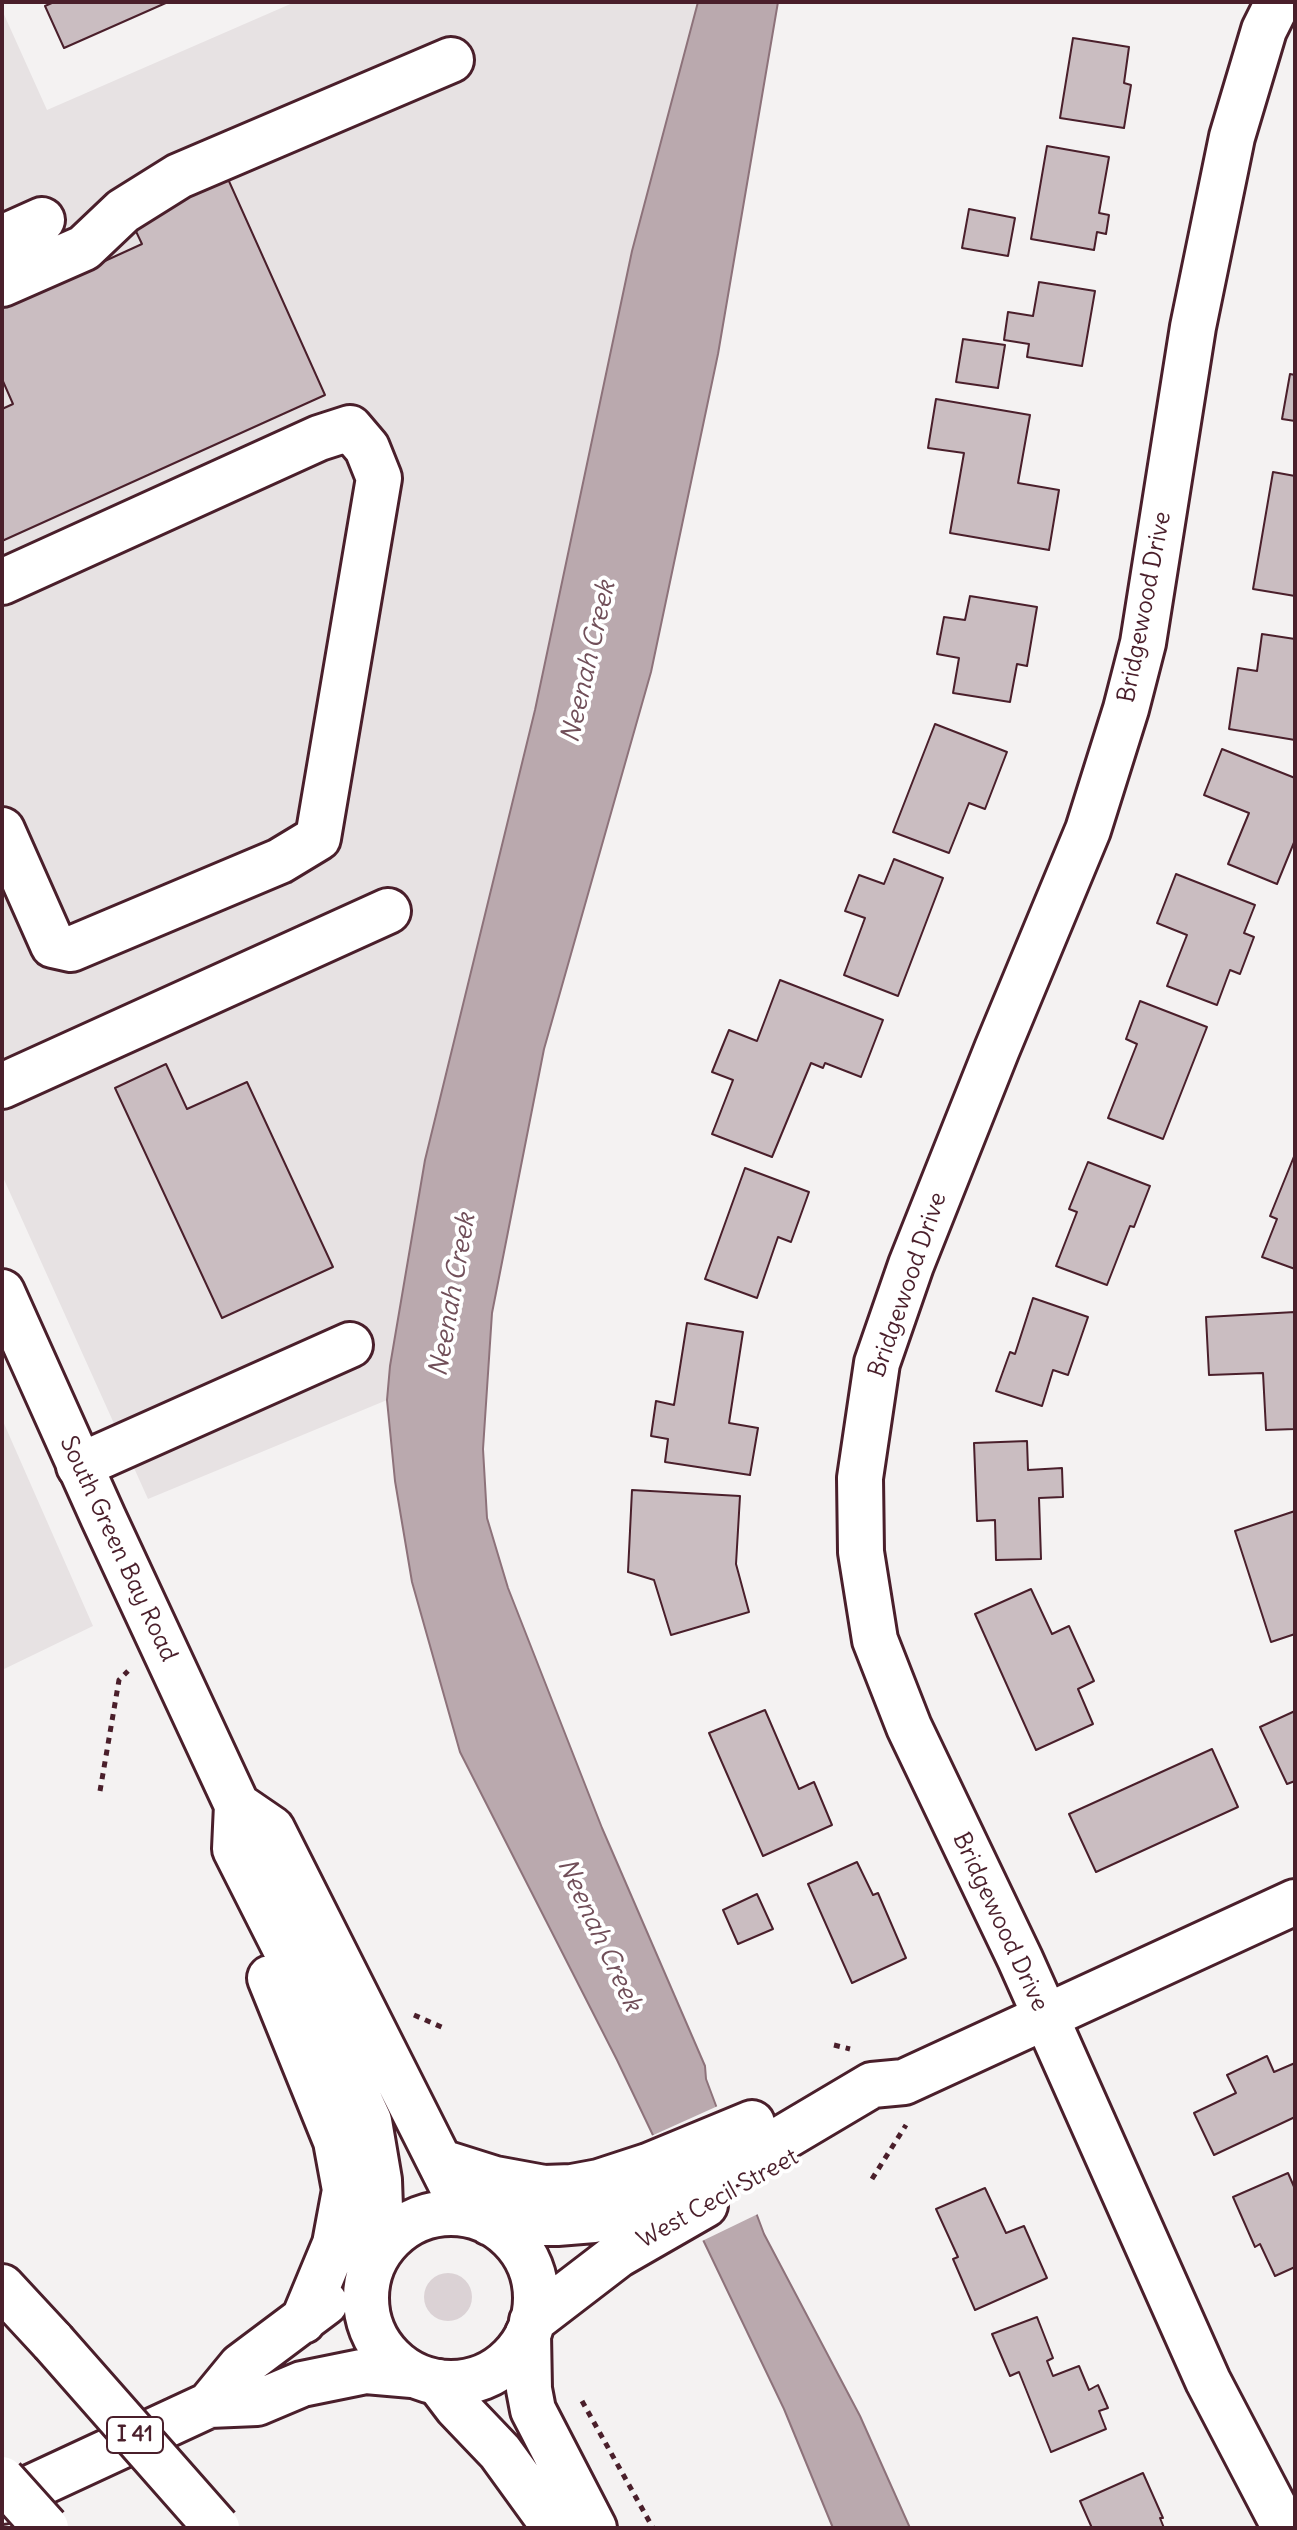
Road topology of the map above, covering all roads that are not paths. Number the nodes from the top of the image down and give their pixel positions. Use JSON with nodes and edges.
{"nodes":[{"id":1,"x":1278,"y":2,"type":"edge"},
{"id":2,"x":451,"y":60,"type":"dead end"},
{"id":3,"x":42,"y":220,"type":"dead end"},
{"id":4,"x":2,"y":238,"type":"edge"},
{"id":5,"x":2,"y":284,"type":"edge"},
{"id":6,"x":2,"y":582,"type":"edge"},
{"id":7,"x":2,"y":830,"type":"edge"},
{"id":8,"x":388,"y":911,"type":"dead end"},
{"id":9,"x":2,"y":1086,"type":"edge"},
{"id":10,"x":2,"y":1292,"type":"edge"},
{"id":11,"x":350,"y":1345,"type":"dead end"},
{"id":12,"x":79,"y":1466,"type":"junction"},
{"id":13,"x":237,"y":1805,"type":"junction"},
{"id":14,"x":235,"y":1849,"type":"junction"},
{"id":15,"x":1295,"y":1902,"type":"edge"},
{"id":16,"x":1044,"y":2017,"type":"junction"},
{"id":17,"x":745,"y":2155,"type":"junction"},
{"id":18,"x":441,"y":2162,"type":"junction"},
{"id":19,"x":661,"y":2195,"type":"junction"},
{"id":20,"x":478,"y":2219,"type":"junction"},
{"id":21,"x":371,"y":2270,"type":"junction"},
{"id":22,"x":2,"y":2287,"type":"edge"},
{"id":23,"x":303,"y":2321,"type":"junction"},
{"id":24,"x":530,"y":2328,"type":"junction"},
{"id":25,"x":425,"y":2378,"type":"junction"},
{"id":26,"x":209,"y":2405,"type":"junction"},
{"id":27,"x":2,"y":2479,"type":"edge"},
{"id":28,"x":2,"y":2501,"type":"edge"},
{"id":29,"x":46,"y":2528,"type":"edge"},
{"id":30,"x":217,"y":2528,"type":"edge"},
{"id":31,"x":555,"y":2528,"type":"edge"},
{"id":32,"x":594,"y":2528,"type":"edge"},
{"id":33,"x":1285,"y":2528,"type":"edge"}],
"edges":[{"from":1,"to":16,"type":"main road","name":"Bridgewood Drive"},
{"from":2,"to":5,"type":"main road"},
{"from":3,"to":4,"type":"main road"},
{"from":6,"to":7,"type":"main road"},
{"from":8,"to":9,"type":"main road"},
{"from":10,"to":12,"type":"main road","name":"South Green Bay Road"},
{"from":11,"to":12,"type":"main road"},
{"from":12,"to":13,"type":"main road","name":"South Green Bay Road"},
{"from":13,"to":14,"type":"main road","name":"South Green Bay Road"},
{"from":13,"to":18,"type":"main road"},
{"from":14,"to":21,"type":"main road","name":"South Green Bay Road"},
{"from":14,"to":23,"type":"main road"},
{"from":15,"to":16,"type":"main road"},
{"from":16,"to":17,"type":"main road"},
{"from":16,"to":33,"type":"main road","name":"Bridgewood Drive"},
{"from":17,"to":19,"type":"main road"},
{"from":17,"to":19,"type":"main road","name":"West Cecil Street"},
{"from":18,"to":19,"type":"main road"},
{"from":18,"to":20,"type":"main road"},
{"from":19,"to":20,"type":"main road","name":"West Cecil Street"},
{"from":19,"to":24,"type":"main road","name":"West Cecil Street"},
{"from":20,"to":21,"type":"main road"},
{"from":20,"to":24,"type":"main road"},
{"from":21,"to":23,"type":"main road"},
{"from":21,"to":25,"type":"main road"},
{"from":22,"to":30,"type":"main road","number":"I 41","bridge":true},
{"from":23,"to":26,"type":"main road"},
{"from":24,"to":25,"type":"main road"},
{"from":24,"to":32,"type":"main road"},
{"from":25,"to":26,"type":"main road"},
{"from":25,"to":31,"type":"main road"},
{"from":26,"to":28,"type":"main road"},
{"from":27,"to":29,"type":"main road","bridge":true}]}
